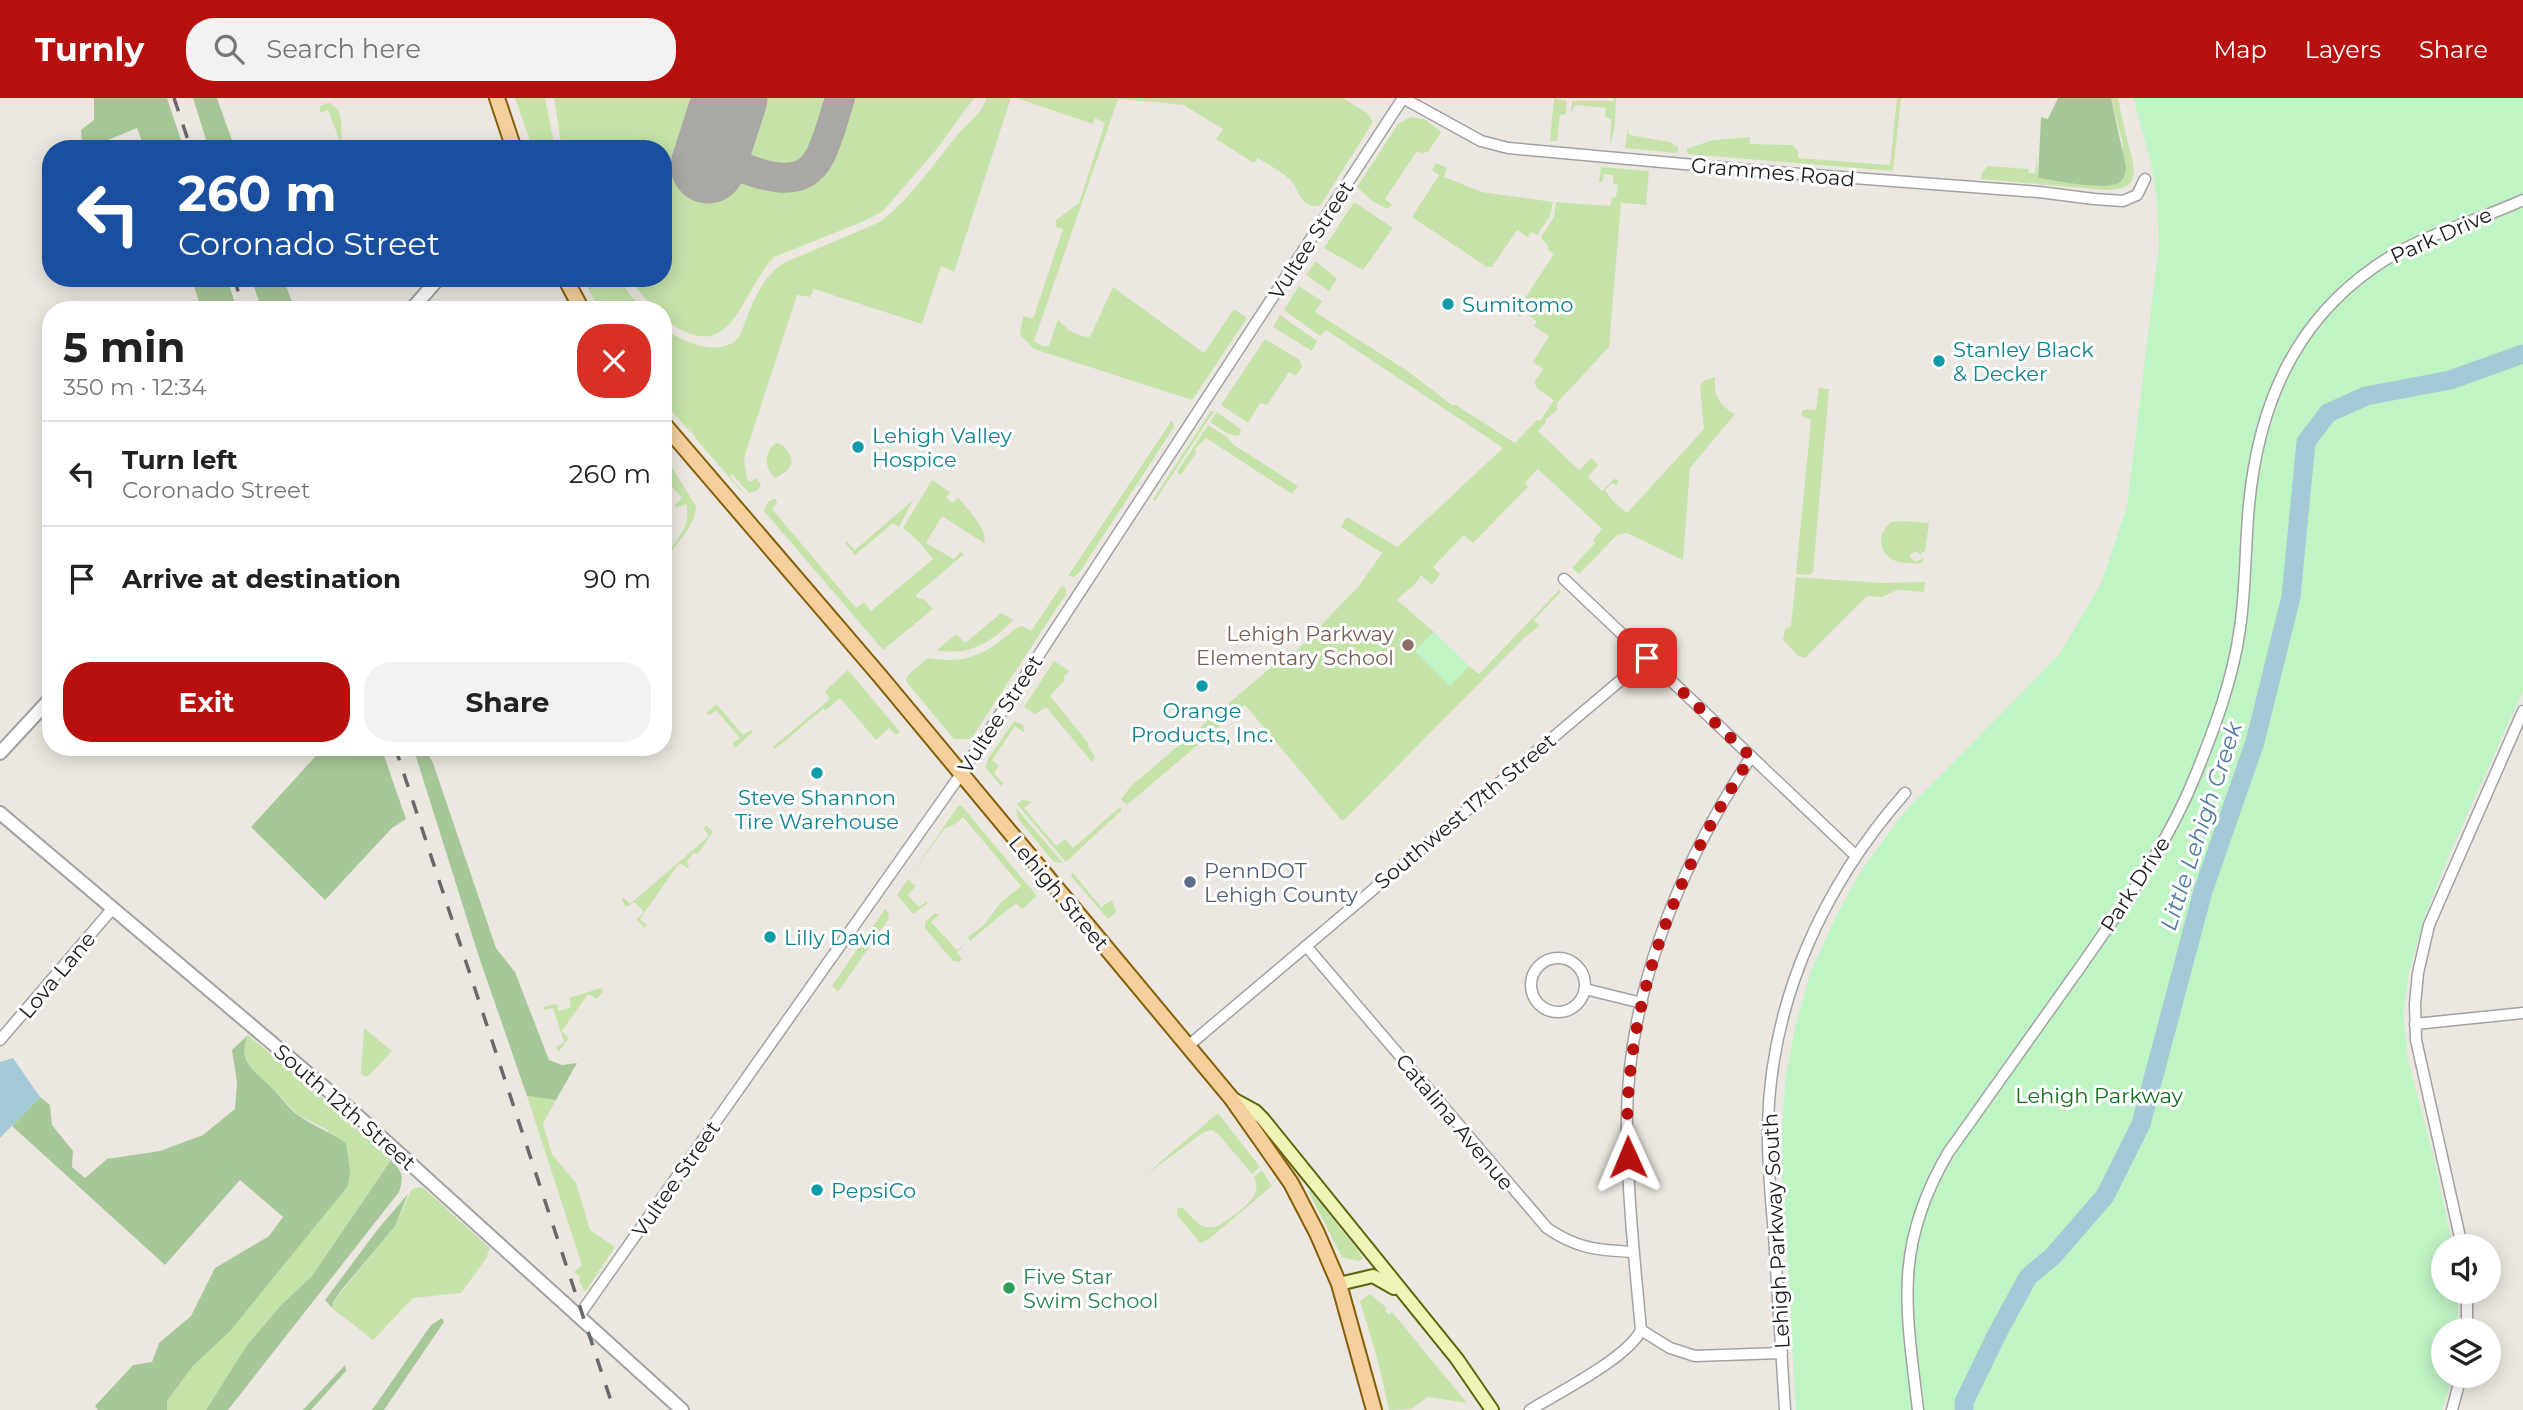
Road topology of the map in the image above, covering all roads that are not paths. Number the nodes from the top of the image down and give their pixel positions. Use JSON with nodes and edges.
{"nodes":[{"id":1,"x":497,"y":98,"type":"edge"},
{"id":2,"x":1403,"y":98,"type":"edge"},
{"id":3,"x":511,"y":140,"type":"edge"},
{"id":4,"x":2145,"y":179,"type":"dead end"},
{"id":5,"x":2523,"y":200,"type":"edge"},
{"id":6,"x":431,"y":287,"type":"edge"},
{"id":7,"x":419,"y":301,"type":"edge"},
{"id":8,"x":672,"y":434,"type":"edge"},
{"id":9,"x":1564,"y":579,"type":"dead end"},
{"id":10,"x":1647,"y":658,"type":"junction"},
{"id":11,"x":42,"y":708,"type":"edge"},
{"id":12,"x":2523,"y":711,"type":"edge"},
{"id":13,"x":0,"y":753,"type":"edge"},
{"id":14,"x":1751,"y":757,"type":"junction"},
{"id":15,"x":961,"y":774,"type":"junction"},
{"id":16,"x":1905,"y":793,"type":"dead end"},
{"id":17,"x":0,"y":813,"type":"edge"},
{"id":18,"x":1855,"y":855,"type":"junction"},
{"id":19,"x":113,"y":908,"type":"junction"},
{"id":20,"x":1306,"y":946,"type":"junction"},
{"id":21,"x":1585,"y":989,"type":"junction"},
{"id":22,"x":1642,"y":1003,"type":"junction"},
{"id":23,"x":2523,"y":1013,"type":"edge"},
{"id":24,"x":2415,"y":1024,"type":"junction"},
{"id":25,"x":0,"y":1040,"type":"edge"},
{"id":26,"x":1188,"y":1046,"type":"junction"},
{"id":27,"x":1232,"y":1099,"type":"junction"},
{"id":28,"x":2459,"y":1234,"type":"edge"},
{"id":29,"x":1633,"y":1252,"type":"junction"},
{"id":30,"x":1339,"y":1284,"type":"junction"},
{"id":31,"x":1417,"y":1310,"type":"junction"},
{"id":32,"x":578,"y":1317,"type":"junction"},
{"id":33,"x":1641,"y":1330,"type":"junction"},
{"id":34,"x":1782,"y":1353,"type":"junction"},
{"id":35,"x":2458,"y":1388,"type":"edge"},
{"id":36,"x":682,"y":1410,"type":"edge"},
{"id":37,"x":1374,"y":1410,"type":"edge"},
{"id":38,"x":1492,"y":1410,"type":"edge"},
{"id":39,"x":1530,"y":1410,"type":"edge"},
{"id":40,"x":1785,"y":1410,"type":"edge"},
{"id":41,"x":1918,"y":1410,"type":"edge"},
{"id":42,"x":2452,"y":1410,"type":"edge"}],
"edges":[{"from":1,"to":3,"type":"main road"},
{"from":2,"to":4,"type":"street","name":"Grammes Road"},
{"from":2,"to":15,"type":"street","name":"Vultee Street"},
{"from":5,"to":41,"type":"street","name":"Park Drive"},
{"from":6,"to":7,"type":"street"},
{"from":8,"to":15,"type":"main road","name":"Lehigh Street"},
{"from":9,"to":10,"type":"street"},
{"from":10,"to":14,"type":"street"},
{"from":10,"to":20,"type":"street","name":"Southwest 17th Street"},
{"from":11,"to":13,"type":"street"},
{"from":12,"to":24,"type":"street"},
{"from":14,"to":18,"type":"street"},
{"from":14,"to":22,"type":"street"},
{"from":15,"to":26,"type":"main road","name":"Lehigh Street"},
{"from":15,"to":32,"type":"street","name":"Vultee Street"},
{"from":16,"to":18,"type":"street","name":"Lehigh Parkway South"},
{"from":17,"to":19,"type":"street","name":"South 12th Street"},
{"from":18,"to":34,"type":"street","name":"Lehigh Parkway South"},
{"from":19,"to":25,"type":"street","name":"Lova Lane"},
{"from":19,"to":32,"type":"street","name":"South 12th Street"},
{"from":20,"to":26,"type":"street","name":"Southwest 17th Street"},
{"from":20,"to":29,"type":"street","name":"Catalina Avenue"},
{"from":21,"to":21,"type":"street"},
{"from":21,"to":22,"type":"street"},
{"from":22,"to":29,"type":"street"},
{"from":23,"to":24,"type":"street"},
{"from":24,"to":28,"type":"street"},
{"from":26,"to":27,"type":"main road","name":"Lehigh Street"},
{"from":27,"to":30,"type":"main road","name":"Lehigh Street"},
{"from":27,"to":31,"type":"main road"},
{"from":29,"to":33,"type":"street"},
{"from":30,"to":31,"type":"main road"},
{"from":30,"to":37,"type":"main road","name":"Lehigh Street"},
{"from":31,"to":38,"type":"main road"},
{"from":32,"to":36,"type":"street","name":"South 12th Street"},
{"from":33,"to":34,"type":"street"},
{"from":33,"to":39,"type":"street"},
{"from":34,"to":40,"type":"street","name":"Lehigh Parkway South"},
{"from":35,"to":42,"type":"street"}]}
